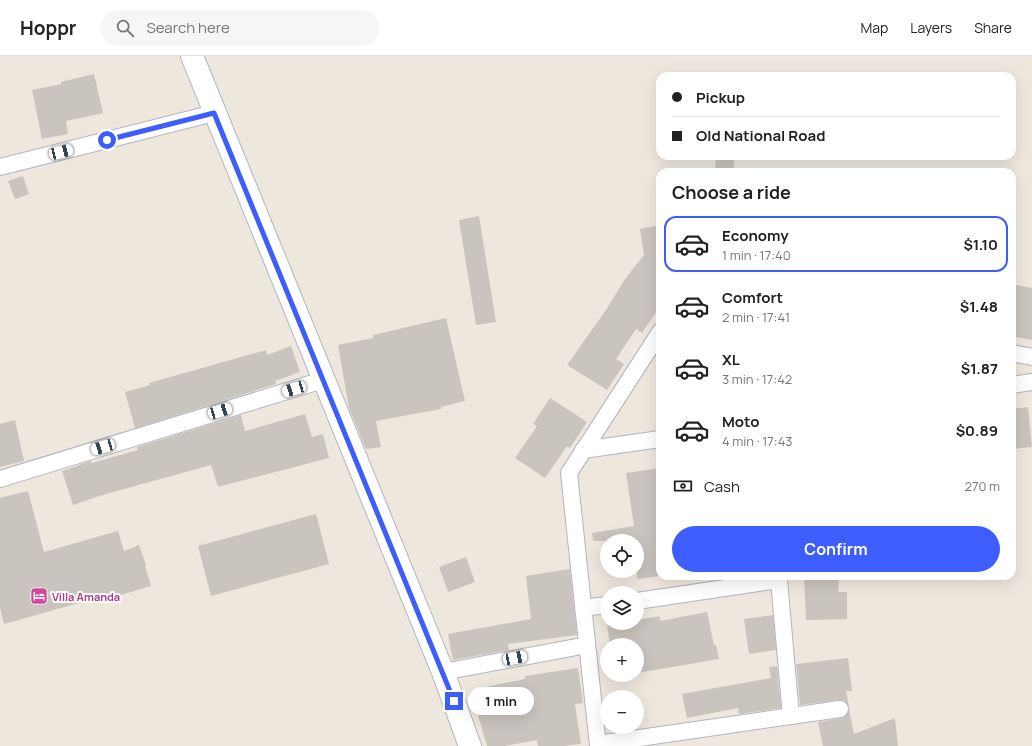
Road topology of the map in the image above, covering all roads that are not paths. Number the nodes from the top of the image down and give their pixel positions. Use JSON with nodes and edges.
{"nodes":[{"id":1,"x":192,"y":56,"type":"edge"},
{"id":2,"x":214,"y":113,"type":"junction"},
{"id":3,"x":0,"y":167,"type":"edge"},
{"id":4,"x":656,"y":338,"type":"edge"},
{"id":5,"x":1016,"y":354,"type":"edge"},
{"id":6,"x":1032,"y":357,"type":"edge"},
{"id":7,"x":323,"y":380,"type":"junction"},
{"id":8,"x":1032,"y":382,"type":"edge"},
{"id":9,"x":1016,"y":384,"type":"edge"},
{"id":10,"x":656,"y":440,"type":"edge"},
{"id":11,"x":584,"y":450,"type":"junction"},
{"id":12,"x":0,"y":479,"type":"edge"},
{"id":13,"x":768,"y":580,"type":"edge"},
{"id":14,"x":780,"y":580,"type":"edge"},
{"id":15,"x":644,"y":600,"type":"edge"},
{"id":16,"x":600,"y":606,"type":"edge"},
{"id":17,"x":583,"y":608,"type":"junction"},
{"id":18,"x":587,"y":645,"type":"junction"},
{"id":19,"x":443,"y":672,"type":"junction"},
{"id":20,"x":840,"y":709,"type":"dead end"},
{"id":21,"x":791,"y":716,"type":"junction"},
{"id":22,"x":598,"y":745,"type":"edge"},
{"id":23,"x":470,"y":746,"type":"edge"}],
"edges":[{"from":1,"to":2,"type":"main road"},
{"from":2,"to":3,"type":"street"},
{"from":2,"to":7,"type":"main road"},
{"from":4,"to":11,"type":"street"},
{"from":5,"to":6,"type":"street"},
{"from":7,"to":12,"type":"street"},
{"from":7,"to":19,"type":"main road"},
{"from":8,"to":9,"type":"street"},
{"from":10,"to":11,"type":"street"},
{"from":11,"to":17,"type":"street"},
{"from":13,"to":15,"type":"street"},
{"from":14,"to":21,"type":"street"},
{"from":16,"to":17,"type":"street"},
{"from":17,"to":18,"type":"street"},
{"from":18,"to":19,"type":"street"},
{"from":18,"to":22,"type":"street"},
{"from":19,"to":23,"type":"main road"},
{"from":20,"to":21,"type":"street"},
{"from":21,"to":22,"type":"street"}]}
